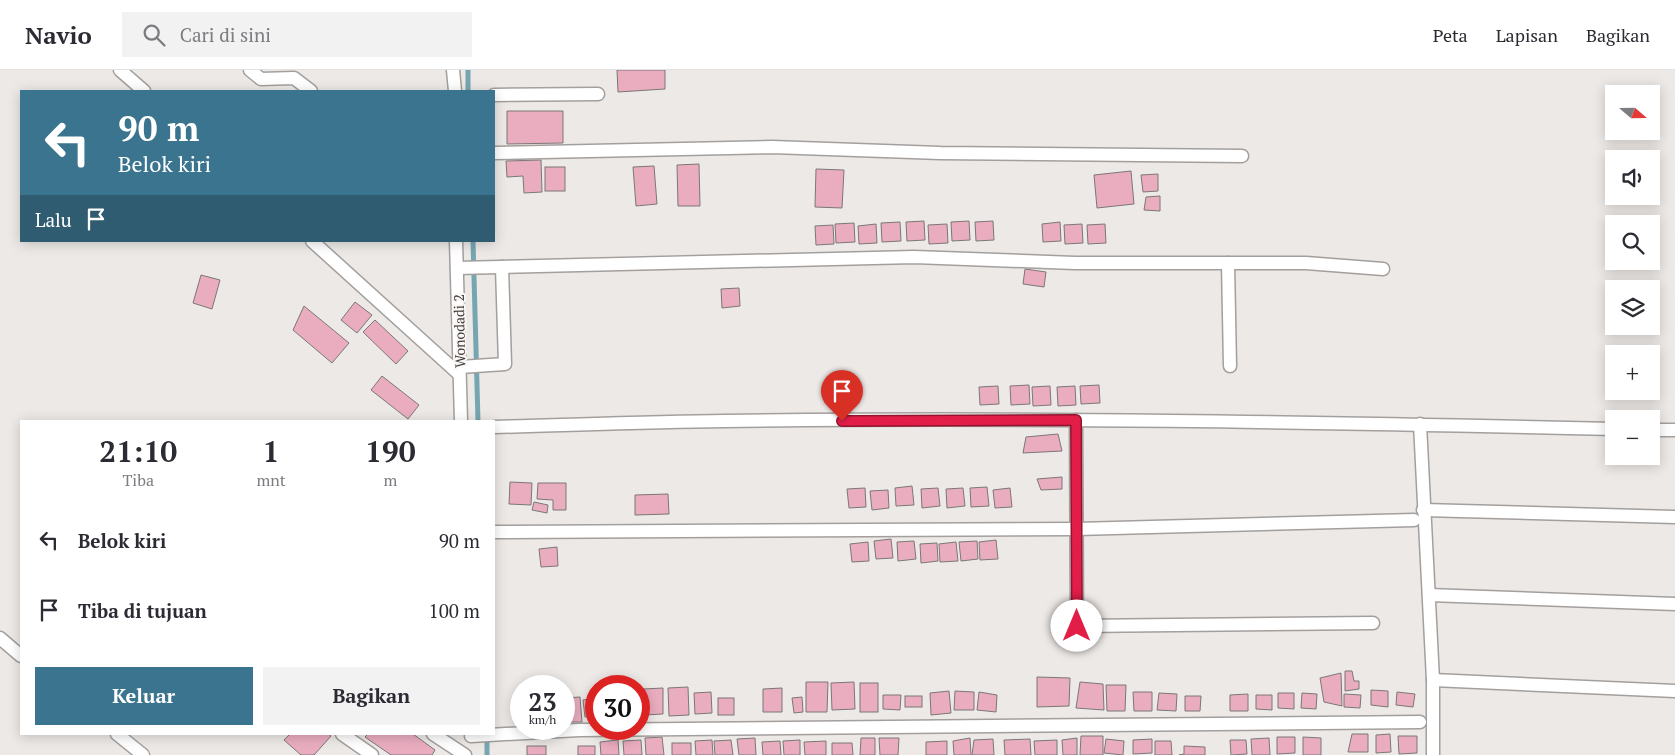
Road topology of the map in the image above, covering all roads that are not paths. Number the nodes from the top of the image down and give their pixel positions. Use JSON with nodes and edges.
{"nodes":[{"id":1,"x":120,"y":70,"type":"edge"},
{"id":2,"x":250,"y":70,"type":"edge"},
{"id":3,"x":454,"y":70,"type":"edge"},
{"id":4,"x":143,"y":90,"type":"edge"},
{"id":5,"x":311,"y":90,"type":"edge"},
{"id":6,"x":455,"y":90,"type":"edge"},
{"id":7,"x":598,"y":94,"type":"dead end"},
{"id":8,"x":495,"y":95,"type":"edge"},
{"id":9,"x":495,"y":153,"type":"edge"},
{"id":10,"x":1242,"y":156,"type":"dead end"},
{"id":11,"x":313,"y":242,"type":"edge"},
{"id":12,"x":456,"y":242,"type":"edge"},
{"id":13,"x":1228,"y":263,"type":"junction"},
{"id":14,"x":502,"y":267,"type":"junction"},
{"id":15,"x":461,"y":268,"type":"junction"},
{"id":16,"x":1383,"y":269,"type":"dead end"},
{"id":17,"x":1230,"y":366,"type":"dead end"},
{"id":18,"x":463,"y":369,"type":"junction"},
{"id":19,"x":461,"y":420,"type":"edge"},
{"id":20,"x":1076,"y":420,"type":"junction"},
{"id":21,"x":1420,"y":424,"type":"junction"},
{"id":22,"x":495,"y":427,"type":"edge"},
{"id":23,"x":1605,"y":429,"type":"edge"},
{"id":24,"x":1660,"y":430,"type":"edge"},
{"id":25,"x":1675,"y":430,"type":"edge"},
{"id":26,"x":1423,"y":510,"type":"junction"},
{"id":27,"x":1675,"y":517,"type":"edge"},
{"id":28,"x":1414,"y":520,"type":"dead end"},
{"id":29,"x":1077,"y":529,"type":"junction"},
{"id":30,"x":495,"y":532,"type":"edge"},
{"id":31,"x":1429,"y":595,"type":"junction"},
{"id":32,"x":1675,"y":604,"type":"edge"},
{"id":33,"x":1373,"y":623,"type":"dead end"},
{"id":34,"x":0,"y":638,"type":"edge"},
{"id":35,"x":20,"y":655,"type":"edge"},
{"id":36,"x":1433,"y":680,"type":"junction"},
{"id":37,"x":1675,"y":692,"type":"edge"},
{"id":38,"x":1420,"y":722,"type":"dead end"},
{"id":39,"x":118,"y":735,"type":"edge"},
{"id":40,"x":343,"y":735,"type":"edge"},
{"id":41,"x":435,"y":735,"type":"edge"},
{"id":42,"x":474,"y":735,"type":"edge"},
{"id":43,"x":143,"y":755,"type":"edge"},
{"id":44,"x":372,"y":755,"type":"edge"},
{"id":45,"x":465,"y":755,"type":"edge"},
{"id":46,"x":470,"y":755,"type":"edge"},
{"id":47,"x":1433,"y":755,"type":"edge"}],
"edges":[{"from":1,"to":4,"type":"street"},
{"from":2,"to":5,"type":"street"},
{"from":3,"to":6,"type":"street"},
{"from":7,"to":8,"type":"street"},
{"from":9,"to":10,"type":"street"},
{"from":11,"to":18,"type":"street"},
{"from":12,"to":15,"type":"street","name":"Wonodadi 2"},
{"from":13,"to":14,"type":"street"},
{"from":13,"to":16,"type":"street"},
{"from":13,"to":17,"type":"street"},
{"from":14,"to":15,"type":"street"},
{"from":14,"to":18,"type":"street"},
{"from":15,"to":18,"type":"street","name":"Wonodadi 2"},
{"from":18,"to":19,"type":"street","name":"Wonodadi 2"},
{"from":20,"to":21,"type":"street"},
{"from":20,"to":22,"type":"street"},
{"from":20,"to":29,"type":"street"},
{"from":21,"to":23,"type":"street"},
{"from":21,"to":26,"type":"street"},
{"from":24,"to":25,"type":"street"},
{"from":26,"to":27,"type":"street"},
{"from":26,"to":31,"type":"street"},
{"from":28,"to":29,"type":"street"},
{"from":29,"to":30,"type":"street"},
{"from":29,"to":33,"type":"street"},
{"from":31,"to":32,"type":"street"},
{"from":31,"to":36,"type":"street"},
{"from":34,"to":35,"type":"street"},
{"from":36,"to":37,"type":"street"},
{"from":36,"to":47,"type":"street"},
{"from":38,"to":42,"type":"street"},
{"from":39,"to":43,"type":"street"},
{"from":40,"to":44,"type":"street"},
{"from":41,"to":45,"type":"street"},
{"from":42,"to":46,"type":"street"}]}
